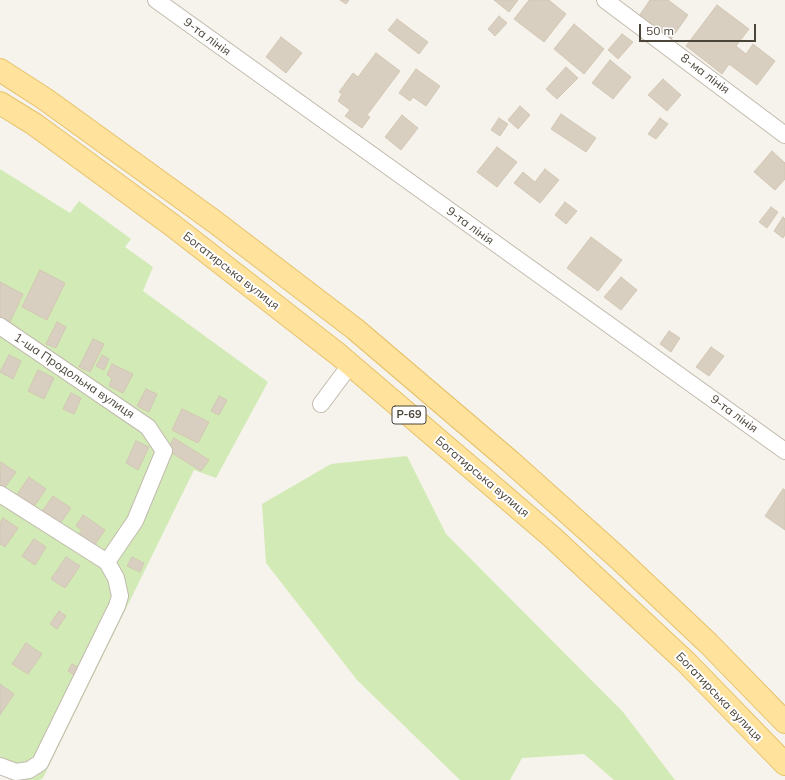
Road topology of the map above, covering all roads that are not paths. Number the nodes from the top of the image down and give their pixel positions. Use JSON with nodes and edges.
{"nodes":[{"id":1,"x":156,"y":0,"type":"edge"},
{"id":2,"x":605,"y":0,"type":"edge"},
{"id":3,"x":0,"y":70,"type":"edge"},
{"id":4,"x":0,"y":102,"type":"edge"},
{"id":5,"x":785,"y":135,"type":"edge"},
{"id":6,"x":0,"y":326,"type":"edge"},
{"id":7,"x":350,"y":364,"type":"junction"},
{"id":8,"x":321,"y":404,"type":"dead end"},
{"id":9,"x":785,"y":451,"type":"edge"},
{"id":10,"x":0,"y":494,"type":"edge"},
{"id":11,"x":107,"y":562,"type":"junction"},
{"id":12,"x":785,"y":722,"type":"edge"},
{"id":13,"x":785,"y":764,"type":"edge"},
{"id":14,"x":0,"y":766,"type":"edge"}],
"edges":[{"from":1,"to":9,"type":"street","name":"9-та лінія"},
{"from":2,"to":5,"type":"street","name":"8-ма лінія"},
{"from":3,"to":12,"type":"main road","number":"Р-69"},
{"from":4,"to":7,"type":"main road","name":"Богатирська вулиця","number":"Р-69"},
{"from":6,"to":11,"type":"street","name":"1-ша Продольна вулиця"},
{"from":7,"to":8,"type":"street"},
{"from":7,"to":13,"type":"main road","name":"Богатирська вулиця","number":"Р-69"},
{"from":10,"to":11,"type":"street"},
{"from":11,"to":14,"type":"street"}]}
